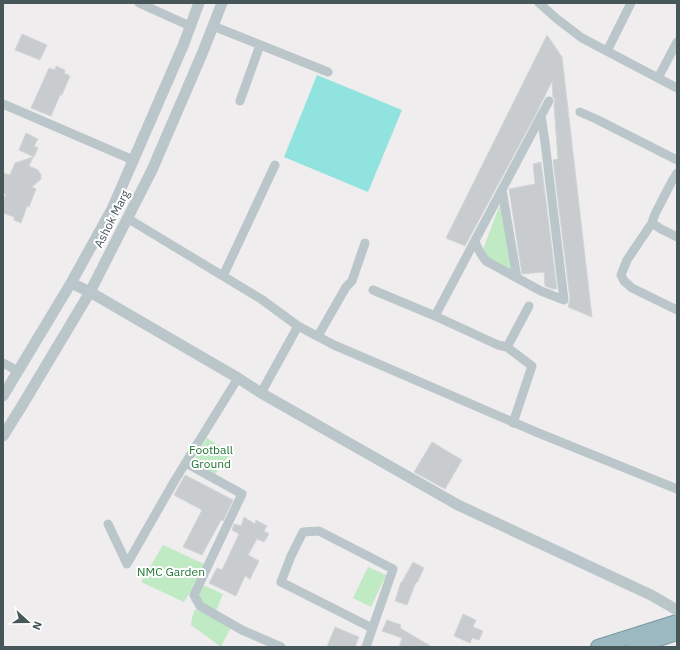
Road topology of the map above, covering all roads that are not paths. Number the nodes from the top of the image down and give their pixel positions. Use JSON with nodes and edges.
{"nodes":[{"id":1,"x":139,"y":3,"type":"edge"},
{"id":2,"x":199,"y":3,"type":"edge"},
{"id":3,"x":222,"y":3,"type":"edge"},
{"id":4,"x":539,"y":3,"type":"edge"},
{"id":5,"x":631,"y":3,"type":"edge"},
{"id":6,"x":190,"y":26,"type":"junction"},
{"id":7,"x":213,"y":26,"type":"junction"},
{"id":8,"x":677,"y":42,"type":"edge"},
{"id":9,"x":260,"y":45,"type":"junction"},
{"id":10,"x":607,"y":51,"type":"junction"},
{"id":11,"x":328,"y":72,"type":"dead end"},
{"id":12,"x":658,"y":78,"type":"junction"},
{"id":13,"x":677,"y":88,"type":"edge"},
{"id":14,"x":240,"y":101,"type":"dead end"},
{"id":15,"x":549,"y":101,"type":"dead end"},
{"id":16,"x":3,"y":104,"type":"edge"},
{"id":17,"x":580,"y":112,"type":"dead end"},
{"id":18,"x":541,"y":116,"type":"junction"},
{"id":19,"x":133,"y":160,"type":"junction"},
{"id":20,"x":677,"y":160,"type":"edge"},
{"id":21,"x":275,"y":165,"type":"dead end"},
{"id":22,"x":677,"y":173,"type":"edge"},
{"id":23,"x":502,"y":190,"type":"junction"},
{"id":24,"x":127,"y":218,"type":"junction"},
{"id":25,"x":652,"y":223,"type":"junction"},
{"id":26,"x":677,"y":237,"type":"edge"},
{"id":27,"x":475,"y":242,"type":"junction"},
{"id":28,"x":365,"y":243,"type":"dead end"},
{"id":29,"x":222,"y":276,"type":"junction"},
{"id":30,"x":517,"y":278,"type":"junction"},
{"id":31,"x":71,"y":283,"type":"junction"},
{"id":32,"x":373,"y":290,"type":"dead end"},
{"id":33,"x":90,"y":292,"type":"junction"},
{"id":34,"x":528,"y":306,"type":"dead end"},
{"id":35,"x":677,"y":310,"type":"edge"},
{"id":36,"x":435,"y":316,"type":"junction"},
{"id":37,"x":298,"y":326,"type":"junction"},
{"id":38,"x":318,"y":336,"type":"junction"},
{"id":39,"x":507,"y":347,"type":"junction"},
{"id":40,"x":3,"y":363,"type":"edge"},
{"id":41,"x":18,"y":371,"type":"junction"},
{"id":42,"x":238,"y":378,"type":"junction"},
{"id":43,"x":261,"y":393,"type":"junction"},
{"id":44,"x":3,"y":396,"type":"edge"},
{"id":45,"x":513,"y":423,"type":"junction"},
{"id":46,"x":3,"y":436,"type":"edge"},
{"id":47,"x":186,"y":463,"type":"junction"},
{"id":48,"x":677,"y":489,"type":"edge"},
{"id":49,"x":108,"y":524,"type":"dead end"},
{"id":50,"x":677,"y":610,"type":"edge"},
{"id":51,"x":677,"y":622,"type":"edge"},
{"id":52,"x":372,"y":628,"type":"junction"},
{"id":53,"x":677,"y":633,"type":"edge"},
{"id":54,"x":280,"y":647,"type":"edge"},
{"id":55,"x":366,"y":647,"type":"edge"},
{"id":56,"x":598,"y":647,"type":"edge"},
{"id":57,"x":634,"y":647,"type":"edge"}],
"edges":[{"from":1,"to":6,"type":"street"},
{"from":2,"to":6,"type":"street","name":"Ashok Marg"},
{"from":3,"to":7,"type":"street","name":"Ashok Marg"},
{"from":4,"to":10,"type":"street"},
{"from":5,"to":10,"type":"street"},
{"from":6,"to":19,"type":"street","name":"Ashok Marg"},
{"from":7,"to":9,"type":"street"},
{"from":7,"to":24,"type":"street","name":"Ashok Marg"},
{"from":8,"to":12,"type":"street"},
{"from":9,"to":11,"type":"street"},
{"from":9,"to":14,"type":"street"},
{"from":10,"to":12,"type":"street"},
{"from":12,"to":13,"type":"street"},
{"from":15,"to":18,"type":"street"},
{"from":16,"to":19,"type":"street"},
{"from":17,"to":20,"type":"street"},
{"from":18,"to":23,"type":"street"},
{"from":18,"to":30,"type":"street"},
{"from":19,"to":31,"type":"street","name":"Ashok Marg"},
{"from":21,"to":29,"type":"street"},
{"from":22,"to":25,"type":"street"},
{"from":23,"to":27,"type":"street"},
{"from":23,"to":30,"type":"street"},
{"from":24,"to":29,"type":"street"},
{"from":24,"to":33,"type":"street","name":"Ashok Marg"},
{"from":25,"to":26,"type":"street"},
{"from":25,"to":35,"type":"street"},
{"from":27,"to":30,"type":"street"},
{"from":27,"to":36,"type":"street"},
{"from":28,"to":38,"type":"street"},
{"from":29,"to":37,"type":"street"},
{"from":31,"to":33,"type":"street"},
{"from":31,"to":41,"type":"street","name":"Ashok Marg"},
{"from":32,"to":36,"type":"street"},
{"from":33,"to":42,"type":"street"},
{"from":33,"to":46,"type":"street","name":"Ashok Marg"},
{"from":34,"to":39,"type":"street"},
{"from":36,"to":39,"type":"street"},
{"from":37,"to":38,"type":"street"},
{"from":37,"to":43,"type":"street"},
{"from":38,"to":45,"type":"street"},
{"from":39,"to":45,"type":"street"},
{"from":40,"to":41,"type":"street"},
{"from":41,"to":44,"type":"street","name":"Ashok Marg"},
{"from":42,"to":43,"type":"street"},
{"from":42,"to":47,"type":"street"},
{"from":43,"to":50,"type":"street"},
{"from":45,"to":48,"type":"street"},
{"from":47,"to":49,"type":"street"},
{"from":47,"to":54,"type":"street"},
{"from":51,"to":56,"type":"highway"},
{"from":52,"to":52,"type":"street"},
{"from":52,"to":55,"type":"street"},
{"from":53,"to":57,"type":"highway"}]}
